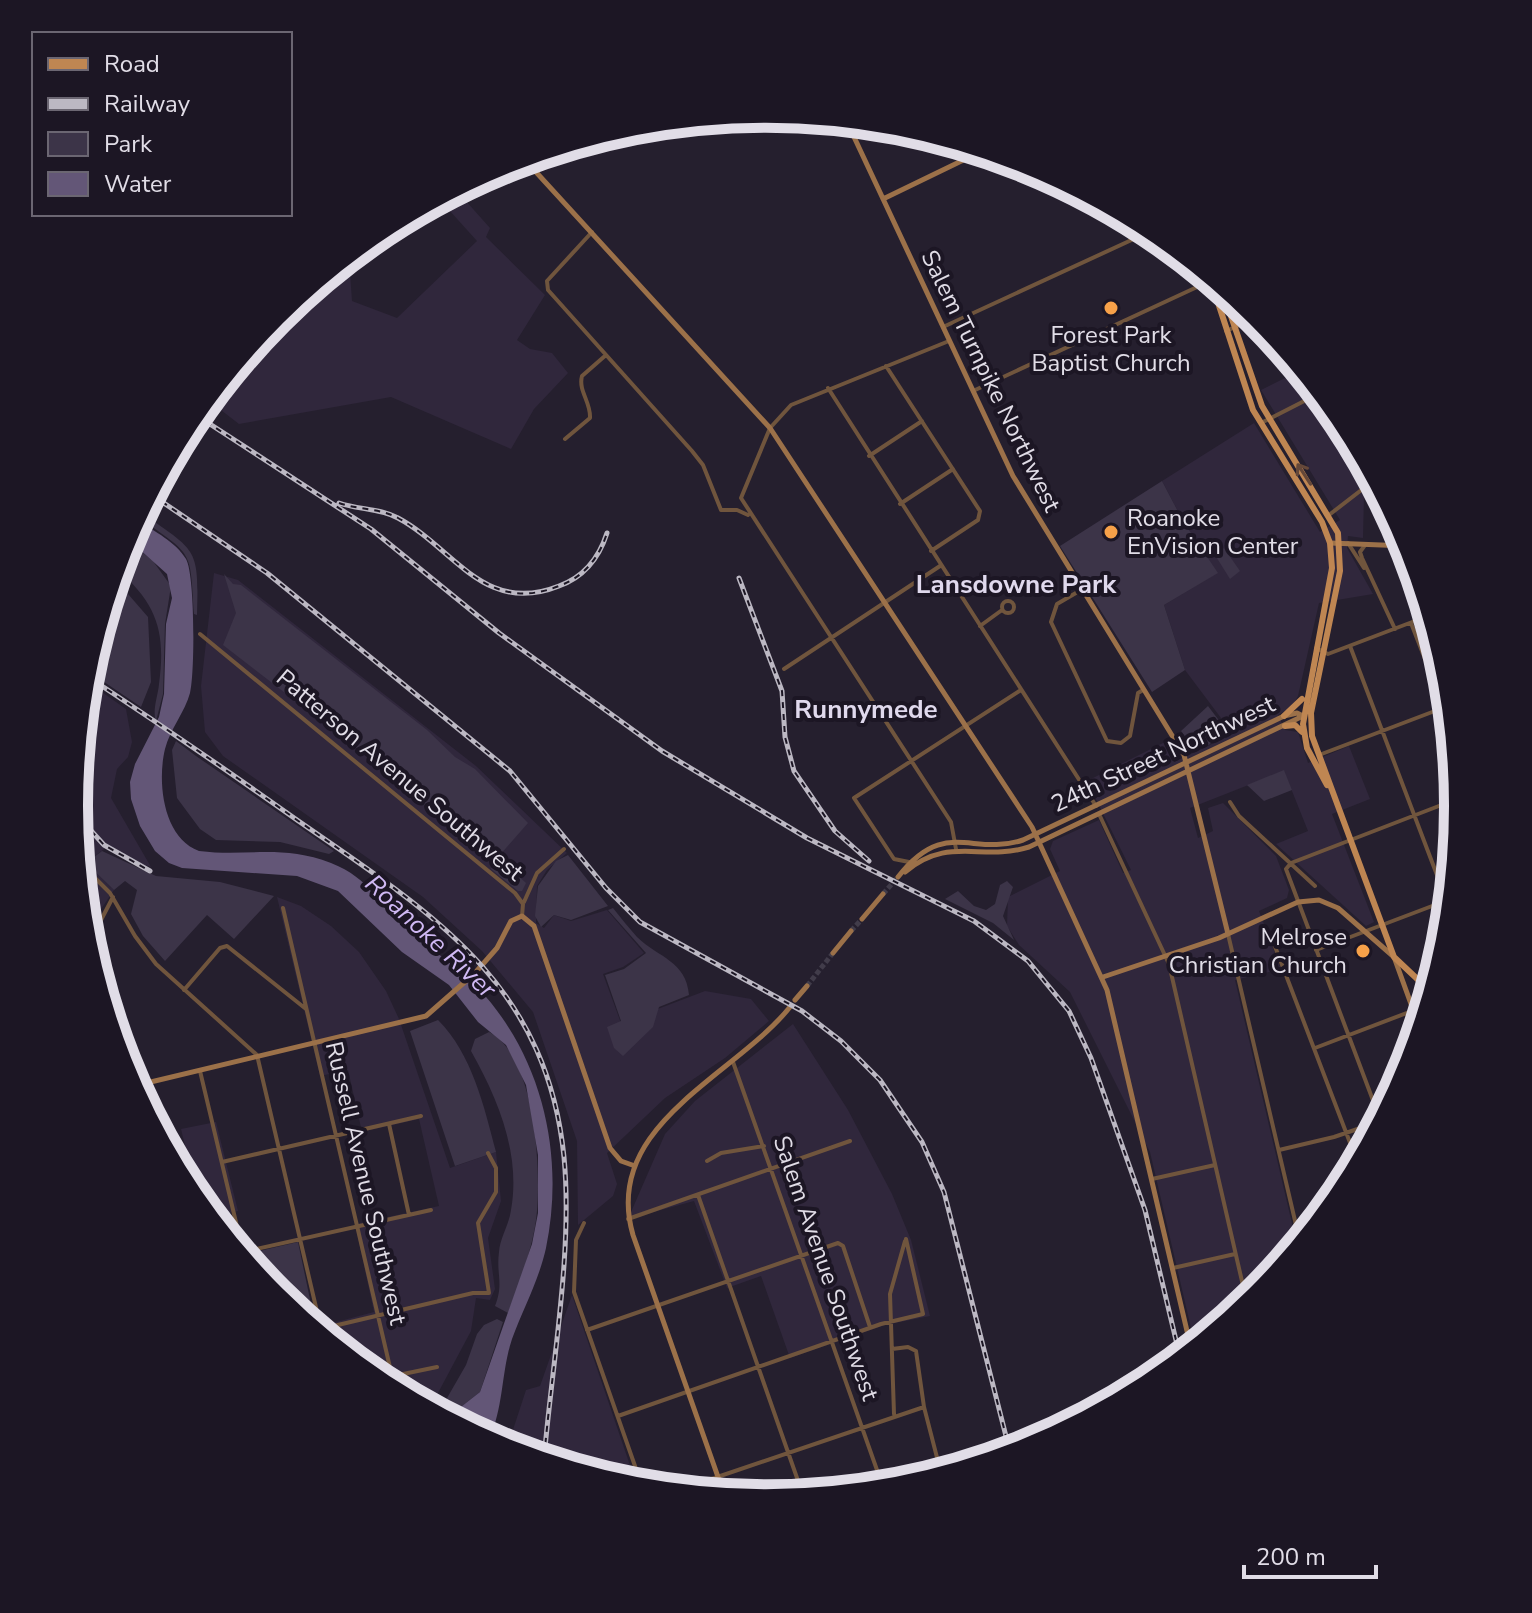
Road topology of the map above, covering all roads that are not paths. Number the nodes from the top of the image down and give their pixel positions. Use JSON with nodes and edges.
{"nodes":[{"id":1,"x":853,"y":134,"type":"edge"},
{"id":2,"x":966,"y":159,"type":"edge"},
{"id":3,"x":534,"y":170,"type":"edge"},
{"id":4,"x":883,"y":199,"type":"junction"},
{"id":5,"x":592,"y":232,"type":"junction"},
{"id":6,"x":1135,"y":238,"type":"edge"},
{"id":7,"x":1200,"y":286,"type":"edge"},
{"id":8,"x":1220,"y":303,"type":"edge"},
{"id":9,"x":1226,"y":309,"type":"edge"},
{"id":10,"x":1242,"y":324,"type":"edge"},
{"id":11,"x":943,"y":327,"type":"junction"},
{"id":12,"x":1230,"y":329,"type":"junction"},
{"id":13,"x":949,"y":341,"type":"junction"},
{"id":14,"x":606,"y":355,"type":"junction"},
{"id":15,"x":886,"y":366,"type":"junction"},
{"id":16,"x":828,"y":388,"type":"junction"},
{"id":17,"x":973,"y":391,"type":"junction"},
{"id":18,"x":1308,"y":399,"type":"edge"},
{"id":19,"x":1269,"y":419,"type":"junction"},
{"id":20,"x":922,"y":421,"type":"junction"},
{"id":21,"x":1261,"y":423,"type":"junction"},
{"id":22,"x":770,"y":428,"type":"junction"},
{"id":23,"x":565,"y":439,"type":"dead end"},
{"id":24,"x":869,"y":456,"type":"junction"},
{"id":25,"x":953,"y":469,"type":"junction"},
{"id":26,"x":745,"y":487,"type":"junction"},
{"id":27,"x":1364,"y":488,"type":"edge"},
{"id":28,"x":900,"y":504,"type":"junction"},
{"id":29,"x":732,"y":509,"type":"junction"},
{"id":30,"x":1329,"y":515,"type":"junction"},
{"id":31,"x":750,"y":516,"type":"junction"},
{"id":32,"x":1330,"y":543,"type":"junction"},
{"id":33,"x":1339,"y":543,"type":"junction"},
{"id":34,"x":1348,"y":543,"type":"junction"},
{"id":35,"x":1367,"y":544,"type":"junction"},
{"id":36,"x":1391,"y":545,"type":"edge"},
{"id":37,"x":931,"y":551,"type":"junction"},
{"id":38,"x":940,"y":566,"type":"junction"},
{"id":39,"x":1366,"y":570,"type":"junction"},
{"id":40,"x":1081,"y":590,"type":"junction"},
{"id":41,"x":885,"y":602,"type":"junction"},
{"id":42,"x":1002,"y":610,"type":"dead end"},
{"id":43,"x":1418,"y":620,"type":"edge"},
{"id":44,"x":1411,"y":623,"type":"junction"},
{"id":45,"x":980,"y":626,"type":"junction"},
{"id":46,"x":1395,"y":629,"type":"junction"},
{"id":47,"x":200,"y":634,"type":"dead end"},
{"id":48,"x":830,"y":638,"type":"junction"},
{"id":49,"x":1350,"y":646,"type":"junction"},
{"id":50,"x":1316,"y":648,"type":"junction"},
{"id":51,"x":1324,"y":652,"type":"junction"},
{"id":52,"x":1313,"y":662,"type":"junction"},
{"id":53,"x":1429,"y":667,"type":"edge"},
{"id":54,"x":784,"y":669,"type":"dead end"},
{"id":55,"x":1021,"y":690,"type":"junction"},
{"id":56,"x":1143,"y":690,"type":"junction"},
{"id":57,"x":1314,"y":701,"type":"junction"},
{"id":58,"x":1437,"y":710,"type":"edge"},
{"id":59,"x":1284,"y":716,"type":"junction"},
{"id":60,"x":1303,"y":716,"type":"junction"},
{"id":61,"x":966,"y":725,"type":"junction"},
{"id":62,"x":1285,"y":726,"type":"junction"},
{"id":63,"x":1382,"y":731,"type":"junction"},
{"id":64,"x":1304,"y":737,"type":"junction"},
{"id":65,"x":1319,"y":755,"type":"junction"},
{"id":66,"x":911,"y":761,"type":"junction"},
{"id":67,"x":1188,"y":763,"type":"junction"},
{"id":68,"x":1190,"y":772,"type":"junction"},
{"id":69,"x":1333,"y":794,"type":"junction"},
{"id":70,"x":1230,"y":802,"type":"dead end"},
{"id":71,"x":1444,"y":804,"type":"edge"},
{"id":72,"x":1096,"y":806,"type":"junction"},
{"id":73,"x":1099,"y":814,"type":"junction"},
{"id":74,"x":1415,"y":815,"type":"junction"},
{"id":75,"x":1036,"y":834,"type":"junction"},
{"id":76,"x":957,"y":840,"type":"junction"},
{"id":77,"x":1350,"y":841,"type":"junction"},
{"id":78,"x":1040,"y":842,"type":"junction"},
{"id":79,"x":564,"y":849,"type":"dead end"},
{"id":80,"x":956,"y":849,"type":"junction"},
{"id":81,"x":909,"y":862,"type":"junction"},
{"id":82,"x":1291,"y":863,"type":"junction"},
{"id":83,"x":92,"y":875,"type":"edge"},
{"id":84,"x":1440,"y":880,"type":"edge"},
{"id":85,"x":1315,"y":886,"type":"dead end"},
{"id":86,"x":883,"y":894,"type":"tunnel mouth"},
{"id":87,"x":113,"y":897,"type":"junction"},
{"id":88,"x":1298,"y":902,"type":"junction"},
{"id":89,"x":523,"y":904,"type":"junction"},
{"id":90,"x":1436,"y":905,"type":"edge"},
{"id":91,"x":283,"y":908,"type":"dead end"},
{"id":92,"x":522,"y":916,"type":"junction"},
{"id":93,"x":862,"y":919,"type":"tunnel mouth"},
{"id":94,"x":99,"y":925,"type":"edge"},
{"id":95,"x":1382,"y":925,"type":"junction"},
{"id":96,"x":851,"y":931,"type":"tunnel mouth"},
{"id":97,"x":1365,"y":931,"type":"junction"},
{"id":98,"x":1228,"y":934,"type":"junction"},
{"id":99,"x":1271,"y":936,"type":"dead end"},
{"id":100,"x":1316,"y":950,"type":"junction"},
{"id":101,"x":833,"y":953,"type":"tunnel mouth"},
{"id":102,"x":1165,"y":955,"type":"junction"},
{"id":103,"x":1394,"y":957,"type":"junction"},
{"id":104,"x":1103,"y":977,"type":"junction"},
{"id":105,"x":1421,"y":982,"type":"edge"},
{"id":106,"x":807,"y":986,"type":"tunnel mouth"},
{"id":107,"x":184,"y":990,"type":"junction"},
{"id":108,"x":795,"y":1000,"type":"dead end"},
{"id":109,"x":790,"y":1007,"type":"dead end"},
{"id":110,"x":306,"y":1009,"type":"junction"},
{"id":111,"x":1413,"y":1009,"type":"edge"},
{"id":112,"x":1413,"y":1010,"type":"edge"},
{"id":113,"x":1348,"y":1036,"type":"junction"},
{"id":114,"x":315,"y":1043,"type":"junction"},
{"id":115,"x":1315,"y":1048,"type":"junction"},
{"id":116,"x":258,"y":1057,"type":"junction"},
{"id":117,"x":733,"y":1062,"type":"junction"},
{"id":118,"x":200,"y":1070,"type":"junction"},
{"id":119,"x":148,"y":1083,"type":"edge"},
{"id":120,"x":1374,"y":1106,"type":"edge"},
{"id":121,"x":421,"y":1116,"type":"dead end"},
{"id":122,"x":389,"y":1123,"type":"junction"},
{"id":123,"x":1363,"y":1127,"type":"edge"},
{"id":124,"x":1348,"y":1133,"type":"junction"},
{"id":125,"x":337,"y":1135,"type":"junction"},
{"id":126,"x":850,"y":1141,"type":"dead end"},
{"id":127,"x":764,"y":1146,"type":"junction"},
{"id":128,"x":1352,"y":1147,"type":"edge"},
{"id":129,"x":279,"y":1148,"type":"junction"},
{"id":130,"x":1279,"y":1150,"type":"junction"},
{"id":131,"x":488,"y":1153,"type":"dead end"},
{"id":132,"x":707,"y":1161,"type":"dead end"},
{"id":133,"x":222,"y":1162,"type":"junction"},
{"id":134,"x":1215,"y":1165,"type":"junction"},
{"id":135,"x":635,"y":1166,"type":"junction"},
{"id":136,"x":772,"y":1169,"type":"junction"},
{"id":137,"x":1152,"y":1179,"type":"junction"},
{"id":138,"x":698,"y":1195,"type":"junction"},
{"id":139,"x":431,"y":1210,"type":"dead end"},
{"id":140,"x":409,"y":1215,"type":"junction"},
{"id":141,"x":628,"y":1219,"type":"junction"},
{"id":142,"x":584,"y":1223,"type":"dead end"},
{"id":143,"x":357,"y":1225,"type":"junction"},
{"id":144,"x":1298,"y":1227,"type":"edge"},
{"id":145,"x":238,"y":1231,"type":"edge"},
{"id":146,"x":300,"y":1239,"type":"junction"},
{"id":147,"x":254,"y":1251,"type":"edge"},
{"id":148,"x":1235,"y":1254,"type":"junction"},
{"id":149,"x":802,"y":1255,"type":"junction"},
{"id":150,"x":1173,"y":1268,"type":"junction"},
{"id":151,"x":729,"y":1281,"type":"junction"},
{"id":152,"x":1243,"y":1288,"type":"edge"},
{"id":153,"x":658,"y":1305,"type":"junction"},
{"id":154,"x":318,"y":1315,"type":"edge"},
{"id":155,"x":379,"y":1315,"type":"junction"},
{"id":156,"x":891,"y":1322,"type":"junction"},
{"id":157,"x":870,"y":1327,"type":"junction"},
{"id":158,"x":333,"y":1328,"type":"edge"},
{"id":159,"x":587,"y":1330,"type":"junction"},
{"id":160,"x":1188,"y":1336,"type":"edge"},
{"id":161,"x":832,"y":1340,"type":"junction"},
{"id":162,"x":891,"y":1349,"type":"junction"},
{"id":163,"x":758,"y":1366,"type":"junction"},
{"id":164,"x":437,"y":1367,"type":"dead end"},
{"id":165,"x":391,"y":1371,"type":"edge"},
{"id":166,"x":397,"y":1375,"type":"edge"},
{"id":167,"x":688,"y":1391,"type":"junction"},
{"id":168,"x":924,"y":1407,"type":"junction"},
{"id":169,"x":894,"y":1415,"type":"junction"},
{"id":170,"x":618,"y":1416,"type":"junction"},
{"id":171,"x":862,"y":1426,"type":"junction"},
{"id":172,"x":788,"y":1452,"type":"junction"},
{"id":173,"x":938,"y":1462,"type":"edge"},
{"id":174,"x":637,"y":1472,"type":"edge"},
{"id":175,"x":879,"y":1475,"type":"edge"},
{"id":176,"x":718,"y":1476,"type":"junction"},
{"id":177,"x":703,"y":1481,"type":"edge"},
{"id":178,"x":720,"y":1483,"type":"edge"},
{"id":179,"x":799,"y":1483,"type":"edge"}],
"edges":[{"from":1,"to":4,"type":"street","name":"Salem Turnpike Northwest"},
{"from":2,"to":4,"type":"street"},
{"from":3,"to":5,"type":"street"},
{"from":4,"to":11,"type":"street","name":"Salem Turnpike Northwest"},
{"from":5,"to":14,"type":"street"},
{"from":5,"to":22,"type":"street"},
{"from":6,"to":11,"type":"street"},
{"from":7,"to":17,"type":"street"},
{"from":8,"to":12,"type":"main road"},
{"from":9,"to":12,"type":"main road"},
{"from":10,"to":12,"type":"street"},
{"from":11,"to":13,"type":"street","name":"Salem Turnpike Northwest"},
{"from":12,"to":19,"type":"main road"},
{"from":12,"to":21,"type":"main road"},
{"from":13,"to":15,"type":"street"},
{"from":13,"to":17,"type":"street","name":"Salem Turnpike Northwest"},
{"from":14,"to":23,"type":"street"},
{"from":14,"to":29,"type":"street"},
{"from":15,"to":16,"type":"street"},
{"from":15,"to":20,"type":"street"},
{"from":16,"to":22,"type":"street"},
{"from":16,"to":24,"type":"street"},
{"from":17,"to":40,"type":"street","name":"Salem Turnpike Northwest"},
{"from":18,"to":19,"type":"street"},
{"from":19,"to":21,"type":"street"},
{"from":30,"to":19,"type":"main road","one_way":true},
{"from":20,"to":24,"type":"street"},
{"from":20,"to":25,"type":"street"},
{"from":21,"to":32,"type":"main road"},
{"from":22,"to":26,"type":"street"},
{"from":22,"to":41,"type":"street"},
{"from":24,"to":28,"type":"street"},
{"from":25,"to":28,"type":"street"},
{"from":25,"to":37,"type":"street"},
{"from":26,"to":29,"type":"street"},
{"from":26,"to":31,"type":"street"},
{"from":27,"to":30,"type":"street"},
{"from":28,"to":37,"type":"street"},
{"from":29,"to":31,"type":"street"},
{"from":30,"to":33,"type":"main road"},
{"from":31,"to":48,"type":"street"},
{"from":32,"to":33,"type":"street"},
{"from":32,"to":50,"type":"main road"},
{"from":33,"to":34,"type":"street"},
{"from":33,"to":51,"type":"main road"},
{"from":34,"to":35,"type":"street"},
{"from":34,"to":39,"type":"street"},
{"from":35,"to":36,"type":"street"},
{"from":35,"to":39,"type":"street"},
{"from":37,"to":38,"type":"street"},
{"from":38,"to":41,"type":"street"},
{"from":38,"to":45,"type":"street"},
{"from":39,"to":46,"type":"street"},
{"from":40,"to":56,"type":"street","name":"Salem Turnpike Northwest"},
{"from":40,"to":56,"type":"street"},
{"from":41,"to":48,"type":"street"},
{"from":41,"to":61,"type":"street"},
{"from":42,"to":45,"type":"street"},
{"from":43,"to":44,"type":"street"},
{"from":44,"to":46,"type":"street"},
{"from":44,"to":53,"type":"street"},
{"from":45,"to":55,"type":"street"},
{"from":46,"to":49,"type":"street"},
{"from":47,"to":89,"type":"street","name":"Patterson Avenue Southwest"},
{"from":48,"to":54,"type":"street"},
{"from":48,"to":66,"type":"street"},
{"from":49,"to":51,"type":"street"},
{"from":49,"to":63,"type":"street"},
{"from":50,"to":51,"type":"street"},
{"from":50,"to":52,"type":"main road"},
{"from":51,"to":57,"type":"main road"},
{"from":52,"to":59,"type":"main road"},
{"from":52,"to":60,"type":"main road"},
{"from":55,"to":61,"type":"street"},
{"from":55,"to":72,"type":"street"},
{"from":56,"to":67,"type":"street","name":"Salem Turnpike Northwest"},
{"from":57,"to":60,"type":"main road"},
{"from":57,"to":65,"type":"main road"},
{"from":58,"to":63,"type":"street"},
{"from":59,"to":60,"type":"street","name":"24th Street Northwest"},
{"from":59,"to":67,"type":"street","name":"24th Street Northwest"},
{"from":60,"to":62,"type":"street","name":"24th Street Northwest"},
{"from":60,"to":64,"type":"main road"},
{"from":60,"to":65,"type":"main road"},
{"from":61,"to":66,"type":"street"},
{"from":61,"to":75,"type":"street"},
{"from":62,"to":64,"type":"main road"},
{"from":62,"to":68,"type":"street","name":"24th Street Northwest"},
{"from":63,"to":65,"type":"street"},
{"from":63,"to":74,"type":"street"},
{"from":64,"to":69,"type":"main road"},
{"from":65,"to":69,"type":"main road"},
{"from":66,"to":76,"type":"street"},
{"from":66,"to":81,"type":"street"},
{"from":67,"to":68,"type":"street","name":"Salem Turnpike Northwest"},
{"from":67,"to":72,"type":"street","name":"24th Street Northwest"},
{"from":68,"to":73,"type":"street","name":"24th Street Northwest"},
{"from":68,"to":98,"type":"street","name":"Salem Turnpike Northwest"},
{"from":69,"to":77,"type":"main road"},
{"from":70,"to":82,"type":"street"},
{"from":71,"to":74,"type":"street"},
{"from":72,"to":75,"type":"street","name":"24th Street Northwest"},
{"from":73,"to":78,"type":"street","name":"24th Street Northwest"},
{"from":73,"to":102,"type":"street"},
{"from":74,"to":77,"type":"street"},
{"from":74,"to":84,"type":"street"},
{"from":75,"to":76,"type":"street","name":"24th Street Northwest"},
{"from":75,"to":78,"type":"street"},
{"from":76,"to":80,"type":"street"},
{"from":76,"to":81,"type":"street","name":"24th Street Northwest"},
{"from":77,"to":82,"type":"street"},
{"from":77,"to":95,"type":"main road"},
{"from":78,"to":80,"type":"street","name":"24th Street Northwest"},
{"from":78,"to":104,"type":"street"},
{"from":79,"to":89,"type":"street"},
{"from":80,"to":81,"type":"street","name":"24th Street Northwest"},
{"from":82,"to":85,"type":"street"},
{"from":82,"to":88,"type":"street"},
{"from":83,"to":87,"type":"street"},
{"from":86,"to":93,"type":"street"},
{"from":87,"to":94,"type":"street"},
{"from":87,"to":107,"type":"street"},
{"from":88,"to":97,"type":"street"},
{"from":88,"to":98,"type":"street"},
{"from":88,"to":100,"type":"street"},
{"from":89,"to":92,"type":"street","name":"Patterson Avenue Southwest"},
{"from":90,"to":95,"type":"street"},
{"from":91,"to":110,"type":"street","name":"Russell Avenue Southwest"},
{"from":92,"to":114,"type":"street"},
{"from":92,"to":135,"type":"street","name":"Patterson Avenue Southwest"},
{"from":95,"to":97,"type":"street"},
{"from":95,"to":103,"type":"main road"},
{"from":96,"to":101,"type":"street"},
{"from":97,"to":100,"type":"street"},
{"from":97,"to":103,"type":"street"},
{"from":98,"to":102,"type":"street"},
{"from":98,"to":130,"type":"street"},
{"from":99,"to":115,"type":"street"},
{"from":100,"to":113,"type":"street"},
{"from":102,"to":104,"type":"street"},
{"from":102,"to":134,"type":"street"},
{"from":103,"to":105,"type":"main road"},
{"from":103,"to":111,"type":"street"},
{"from":104,"to":137,"type":"street"},
{"from":106,"to":108,"type":"street"},
{"from":107,"to":110,"type":"street"},
{"from":107,"to":116,"type":"street"},
{"from":109,"to":117,"type":"street"},
{"from":110,"to":114,"type":"street","name":"Russell Avenue Southwest"},
{"from":112,"to":113,"type":"street"},
{"from":113,"to":115,"type":"street"},
{"from":113,"to":120,"type":"street"},
{"from":114,"to":116,"type":"street"},
{"from":114,"to":125,"type":"street","name":"Russell Avenue Southwest"},
{"from":115,"to":124,"type":"street"},
{"from":116,"to":118,"type":"street"},
{"from":116,"to":129,"type":"street"},
{"from":117,"to":127,"type":"street","name":"Salem Avenue Southwest"},
{"from":117,"to":135,"type":"street"},
{"from":118,"to":119,"type":"street"},
{"from":118,"to":133,"type":"street"},
{"from":121,"to":122,"type":"street"},
{"from":122,"to":125,"type":"street"},
{"from":122,"to":140,"type":"street"},
{"from":123,"to":124,"type":"street"},
{"from":124,"to":128,"type":"street"},
{"from":124,"to":130,"type":"street"},
{"from":125,"to":129,"type":"street"},
{"from":125,"to":143,"type":"street","name":"Russell Avenue Southwest"},
{"from":126,"to":136,"type":"street"},
{"from":127,"to":132,"type":"street"},
{"from":127,"to":136,"type":"street","name":"Salem Avenue Southwest"},
{"from":129,"to":133,"type":"street"},
{"from":129,"to":146,"type":"street"},
{"from":130,"to":144,"type":"street"},
{"from":131,"to":155,"type":"street"},
{"from":133,"to":145,"type":"street"},
{"from":134,"to":137,"type":"street"},
{"from":134,"to":148,"type":"street"},
{"from":135,"to":141,"type":"street"},
{"from":136,"to":138,"type":"street"},
{"from":136,"to":149,"type":"street","name":"Salem Avenue Southwest"},
{"from":137,"to":150,"type":"street"},
{"from":138,"to":141,"type":"street"},
{"from":138,"to":151,"type":"street"},
{"from":139,"to":140,"type":"street"},
{"from":140,"to":143,"type":"street"},
{"from":141,"to":153,"type":"street"},
{"from":142,"to":159,"type":"street"},
{"from":143,"to":146,"type":"street"},
{"from":143,"to":155,"type":"street","name":"Russell Avenue Southwest"},
{"from":146,"to":147,"type":"street"},
{"from":146,"to":154,"type":"street"},
{"from":148,"to":150,"type":"street"},
{"from":148,"to":152,"type":"street"},
{"from":149,"to":151,"type":"street"},
{"from":149,"to":157,"type":"street"},
{"from":149,"to":161,"type":"street","name":"Salem Avenue Southwest"},
{"from":150,"to":160,"type":"street"},
{"from":151,"to":153,"type":"street"},
{"from":151,"to":163,"type":"street"},
{"from":153,"to":159,"type":"street"},
{"from":153,"to":167,"type":"street"},
{"from":155,"to":158,"type":"street"},
{"from":155,"to":165,"type":"street","name":"Russell Avenue Southwest"},
{"from":156,"to":156,"type":"street"},
{"from":156,"to":157,"type":"street"},
{"from":156,"to":162,"type":"street"},
{"from":157,"to":161,"type":"street"},
{"from":159,"to":170,"type":"street"},
{"from":161,"to":163,"type":"street"},
{"from":161,"to":171,"type":"street","name":"Salem Avenue Southwest"},
{"from":162,"to":168,"type":"street"},
{"from":162,"to":169,"type":"street"},
{"from":163,"to":167,"type":"street"},
{"from":163,"to":172,"type":"street"},
{"from":164,"to":166,"type":"street"},
{"from":167,"to":170,"type":"street"},
{"from":167,"to":176,"type":"street"},
{"from":168,"to":169,"type":"street"},
{"from":168,"to":173,"type":"street"},
{"from":169,"to":171,"type":"street"},
{"from":170,"to":174,"type":"street"},
{"from":171,"to":172,"type":"street"},
{"from":171,"to":175,"type":"street","name":"Salem Avenue Southwest"},
{"from":172,"to":176,"type":"street"},
{"from":172,"to":179,"type":"street"},
{"from":176,"to":177,"type":"street"},
{"from":176,"to":178,"type":"street"}]}
